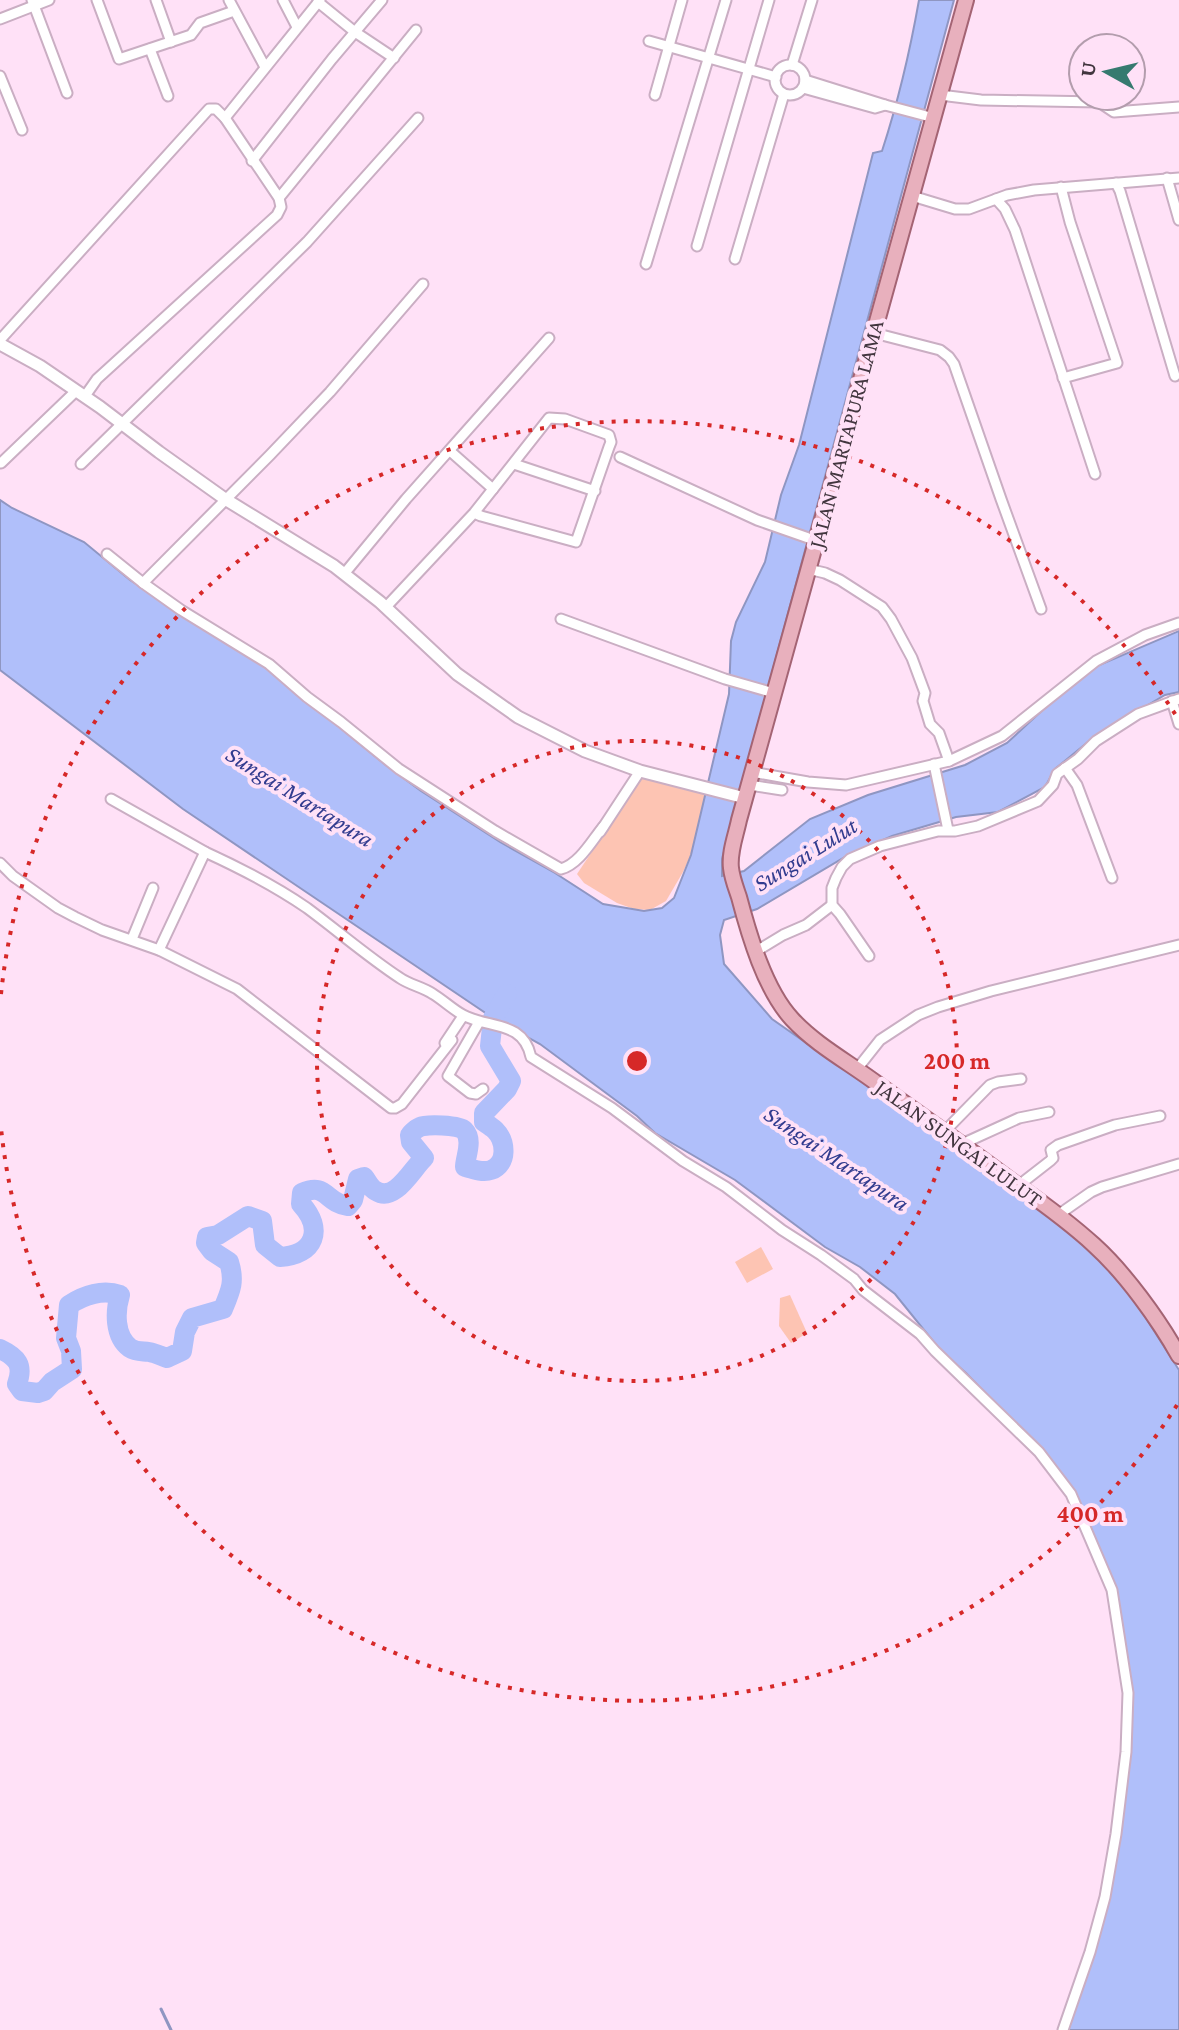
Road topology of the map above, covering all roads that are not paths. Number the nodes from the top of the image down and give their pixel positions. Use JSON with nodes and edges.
{"nodes":[{"id":1,"x":49,"y":0,"type":"edge"},
{"id":2,"x":97,"y":0,"type":"edge"},
{"id":3,"x":156,"y":0,"type":"edge"},
{"id":4,"x":229,"y":0,"type":"edge"},
{"id":5,"x":283,"y":0,"type":"edge"},
{"id":6,"x":382,"y":0,"type":"edge"},
{"id":7,"x":682,"y":0,"type":"edge"},
{"id":8,"x":726,"y":0,"type":"edge"},
{"id":9,"x":769,"y":0,"type":"edge"},
{"id":10,"x":812,"y":0,"type":"edge"},
{"id":11,"x":966,"y":0,"type":"edge"},
{"id":12,"x":319,"y":1,"type":"edge"},
{"id":13,"x":33,"y":2,"type":"edge"},
{"id":14,"x":234,"y":11,"type":"junction"},
{"id":15,"x":0,"y":19,"type":"edge"},
{"id":16,"x":297,"y":27,"type":"junction"},
{"id":17,"x":416,"y":30,"type":"dead end"},
{"id":18,"x":355,"y":32,"type":"junction"},
{"id":19,"x":649,"y":41,"type":"dead end"},
{"id":20,"x":171,"y":42,"type":"junction"},
{"id":21,"x":669,"y":46,"type":"junction"},
{"id":22,"x":150,"y":49,"type":"junction"},
{"id":23,"x":394,"y":58,"type":"junction"},
{"id":24,"x":708,"y":58,"type":"junction"},
{"id":25,"x":792,"y":65,"type":"junction"},
{"id":26,"x":265,"y":67,"type":"junction"},
{"id":27,"x":749,"y":70,"type":"junction"},
{"id":28,"x":0,"y":76,"type":"edge"},
{"id":29,"x":776,"y":77,"type":"junction"},
{"id":30,"x":804,"y":84,"type":"junction"},
{"id":31,"x":67,"y":93,"type":"dead end"},
{"id":32,"x":784,"y":94,"type":"junction"},
{"id":33,"x":655,"y":95,"type":"dead end"},
{"id":34,"x":940,"y":95,"type":"junction"},
{"id":35,"x":168,"y":96,"type":"dead end"},
{"id":36,"x":1179,"y":107,"type":"edge"},
{"id":37,"x":929,"y":116,"type":"junction"},
{"id":38,"x":225,"y":118,"type":"junction"},
{"id":39,"x":418,"y":118,"type":"dead end"},
{"id":40,"x":22,"y":130,"type":"dead end"},
{"id":41,"x":252,"y":161,"type":"junction"},
{"id":42,"x":1167,"y":178,"type":"junction"},
{"id":43,"x":1179,"y":178,"type":"edge"},
{"id":44,"x":1116,"y":183,"type":"junction"},
{"id":45,"x":1061,"y":187,"type":"junction"},
{"id":46,"x":912,"y":196,"type":"junction"},
{"id":47,"x":279,"y":198,"type":"junction"},
{"id":48,"x":996,"y":199,"type":"junction"},
{"id":49,"x":1179,"y":220,"type":"edge"},
{"id":50,"x":697,"y":246,"type":"dead end"},
{"id":51,"x":735,"y":259,"type":"dead end"},
{"id":52,"x":646,"y":264,"type":"dead end"},
{"id":53,"x":423,"y":284,"type":"dead end"},
{"id":54,"x":874,"y":333,"type":"junction"},
{"id":55,"x":549,"y":338,"type":"dead end"},
{"id":56,"x":0,"y":342,"type":"edge"},
{"id":57,"x":1175,"y":376,"type":"dead end"},
{"id":58,"x":1063,"y":378,"type":"junction"},
{"id":59,"x":80,"y":394,"type":"junction"},
{"id":60,"x":123,"y":424,"type":"junction"},
{"id":61,"x":450,"y":451,"type":"junction"},
{"id":62,"x":620,"y":457,"type":"dead end"},
{"id":63,"x":1,"y":463,"type":"edge"},
{"id":64,"x":81,"y":464,"type":"dead end"},
{"id":65,"x":514,"y":464,"type":"junction"},
{"id":66,"x":1095,"y":474,"type":"dead end"},
{"id":67,"x":493,"y":489,"type":"junction"},
{"id":68,"x":595,"y":491,"type":"junction"},
{"id":69,"x":225,"y":499,"type":"junction"},
{"id":70,"x":474,"y":513,"type":"junction"},
{"id":71,"x":815,"y":540,"type":"junction"},
{"id":72,"x":107,"y":554,"type":"dead end"},
{"id":73,"x":808,"y":569,"type":"junction"},
{"id":74,"x":344,"y":574,"type":"junction"},
{"id":75,"x":143,"y":583,"type":"junction"},
{"id":76,"x":386,"y":607,"type":"junction"},
{"id":77,"x":1041,"y":609,"type":"dead end"},
{"id":78,"x":561,"y":619,"type":"dead end"},
{"id":79,"x":1179,"y":623,"type":"edge"},
{"id":80,"x":772,"y":693,"type":"junction"},
{"id":81,"x":1176,"y":700,"type":"edge"},
{"id":82,"x":1179,"y":724,"type":"edge"},
{"id":83,"x":949,"y":761,"type":"junction"},
{"id":84,"x":935,"y":767,"type":"junction"},
{"id":85,"x":1065,"y":768,"type":"junction"},
{"id":86,"x":640,"y":771,"type":"junction"},
{"id":87,"x":747,"y":788,"type":"junction"},
{"id":88,"x":782,"y":790,"type":"dead end"},
{"id":89,"x":111,"y":799,"type":"dead end"},
{"id":90,"x":603,"y":827,"type":"junction"},
{"id":91,"x":948,"y":827,"type":"junction"},
{"id":92,"x":205,"y":852,"type":"junction"},
{"id":93,"x":580,"y":861,"type":"dead end"},
{"id":94,"x":0,"y":863,"type":"edge"},
{"id":95,"x":731,"y":869,"type":"joint"},
{"id":96,"x":1112,"y":878,"type":"dead end"},
{"id":97,"x":153,"y":888,"type":"dead end"},
{"id":98,"x":832,"y":905,"type":"junction"},
{"id":99,"x":132,"y":939,"type":"junction"},
{"id":100,"x":1179,"y":945,"type":"edge"},
{"id":101,"x":159,"y":950,"type":"junction"},
{"id":102,"x":755,"y":952,"type":"junction"},
{"id":103,"x":869,"y":956,"type":"dead end"},
{"id":104,"x":463,"y":1016,"type":"junction"},
{"id":105,"x":483,"y":1022,"type":"junction"},
{"id":106,"x":452,"y":1040,"type":"dead end"},
{"id":107,"x":444,"y":1050,"type":"junction"},
{"id":108,"x":857,"y":1069,"type":"junction"},
{"id":109,"x":1021,"y":1079,"type":"dead end"},
{"id":110,"x":483,"y":1089,"type":"dead end"},
{"id":111,"x":1049,"y":1112,"type":"dead end"},
{"id":112,"x":1160,"y":1116,"type":"dead end"},
{"id":113,"x":944,"y":1132,"type":"junction"},
{"id":114,"x":962,"y":1144,"type":"junction"},
{"id":115,"x":1179,"y":1164,"type":"edge"},
{"id":116,"x":1018,"y":1186,"type":"junction"},
{"id":117,"x":1058,"y":1215,"type":"junction"},
{"id":118,"x":1177,"y":1347,"type":"edge"},
{"id":119,"x":1063,"y":2030,"type":"edge"}],
"edges":[{"from":1,"to":13,"type":"street"},
{"from":2,"to":22,"type":"street"},
{"from":3,"to":20,"type":"street"},
{"from":4,"to":14,"type":"street"},
{"from":5,"to":16,"type":"street"},
{"from":6,"to":18,"type":"street"},
{"from":7,"to":21,"type":"street"},
{"from":8,"to":24,"type":"street"},
{"from":9,"to":27,"type":"street"},
{"from":10,"to":25,"type":"street"},
{"from":11,"to":34,"type":"main road","name":"JALAN MARTAPURA LAMA"},
{"from":12,"to":16,"type":"street"},
{"from":12,"to":18,"type":"street"},
{"from":13,"to":15,"type":"street"},
{"from":13,"to":31,"type":"street"},
{"from":14,"to":20,"type":"street"},
{"from":14,"to":26,"type":"street"},
{"from":16,"to":26,"type":"street"},
{"from":17,"to":23,"type":"street"},
{"from":18,"to":23,"type":"street"},
{"from":18,"to":41,"type":"street"},
{"from":19,"to":21,"type":"street"},
{"from":20,"to":22,"type":"street"},
{"from":21,"to":24,"type":"street"},
{"from":21,"to":33,"type":"street"},
{"from":22,"to":35,"type":"street"},
{"from":23,"to":47,"type":"street"},
{"from":24,"to":27,"type":"street"},
{"from":24,"to":52,"type":"street"},
{"from":25,"to":29,"type":"street"},
{"from":25,"to":30,"type":"street"},
{"from":26,"to":38,"type":"street"},
{"from":27,"to":29,"type":"street"},
{"from":27,"to":50,"type":"street"},
{"from":28,"to":40,"type":"street"},
{"from":29,"to":32,"type":"street"},
{"from":30,"to":32,"type":"street"},
{"from":30,"to":37,"type":"street"},
{"from":32,"to":51,"type":"street"},
{"from":34,"to":36,"type":"street"},
{"from":34,"to":37,"type":"main road","name":"JALAN MARTAPURA LAMA"},
{"from":37,"to":46,"type":"main road","name":"JALAN MARTAPURA LAMA"},
{"from":38,"to":41,"type":"street"},
{"from":38,"to":56,"type":"street"},
{"from":39,"to":60,"type":"street"},
{"from":41,"to":47,"type":"street"},
{"from":42,"to":43,"type":"street"},
{"from":42,"to":44,"type":"street"},
{"from":42,"to":49,"type":"street"},
{"from":44,"to":45,"type":"street"},
{"from":44,"to":57,"type":"street"},
{"from":45,"to":48,"type":"street"},
{"from":45,"to":58,"type":"street"},
{"from":46,"to":48,"type":"street"},
{"from":46,"to":54,"type":"main road","name":"JALAN MARTAPURA LAMA"},
{"from":47,"to":59,"type":"street"},
{"from":48,"to":58,"type":"street"},
{"from":53,"to":69,"type":"street"},
{"from":54,"to":71,"type":"main road","name":"JALAN MARTAPURA LAMA"},
{"from":54,"to":77,"type":"street"},
{"from":55,"to":61,"type":"street"},
{"from":56,"to":59,"type":"street"},
{"from":58,"to":66,"type":"street"},
{"from":59,"to":60,"type":"street"},
{"from":59,"to":63,"type":"street"},
{"from":60,"to":64,"type":"street"},
{"from":60,"to":69,"type":"street"},
{"from":61,"to":67,"type":"street"},
{"from":61,"to":74,"type":"street"},
{"from":62,"to":71,"type":"street"},
{"from":65,"to":67,"type":"street"},
{"from":65,"to":68,"type":"street"},
{"from":65,"to":68,"type":"street"},
{"from":67,"to":70,"type":"street"},
{"from":68,"to":70,"type":"street"},
{"from":69,"to":74,"type":"street"},
{"from":69,"to":75,"type":"street"},
{"from":70,"to":76,"type":"street"},
{"from":71,"to":73,"type":"main road","name":"JALAN MARTAPURA LAMA"},
{"from":72,"to":75,"type":"street"},
{"from":73,"to":80,"type":"main road","name":"JALAN MARTAPURA LAMA"},
{"from":73,"to":83,"type":"street"},
{"from":74,"to":76,"type":"street"},
{"from":75,"to":90,"type":"street"},
{"from":76,"to":86,"type":"street"},
{"from":78,"to":80,"type":"street"},
{"from":79,"to":83,"type":"street"},
{"from":80,"to":87,"type":"main road","name":"JALAN MARTAPURA LAMA"},
{"from":81,"to":82,"type":"street"},
{"from":81,"to":85,"type":"street"},
{"from":83,"to":84,"type":"street"},
{"from":84,"to":87,"type":"street"},
{"from":84,"to":91,"type":"street"},
{"from":85,"to":91,"type":"street"},
{"from":85,"to":96,"type":"street"},
{"from":86,"to":87,"type":"street"},
{"from":86,"to":90,"type":"street"},
{"from":87,"to":88,"type":"street"},
{"from":87,"to":95,"type":"main road","name":"JALAN MARTAPURA LAMA"},
{"from":89,"to":92,"type":"street"},
{"from":90,"to":93,"type":"street"},
{"from":91,"to":98,"type":"street"},
{"from":92,"to":101,"type":"street"},
{"from":92,"to":104,"type":"street"},
{"from":94,"to":99,"type":"street"},
{"from":95,"to":102,"type":"main road","name":"JALAN SUNGAI LULUT"},
{"from":97,"to":99,"type":"street"},
{"from":98,"to":102,"type":"street"},
{"from":98,"to":103,"type":"street"},
{"from":99,"to":101,"type":"street"},
{"from":100,"to":108,"type":"street"},
{"from":101,"to":107,"type":"street"},
{"from":102,"to":108,"type":"main road","name":"JALAN SUNGAI LULUT"},
{"from":104,"to":105,"type":"street"},
{"from":104,"to":107,"type":"street"},
{"from":105,"to":110,"type":"street"},
{"from":105,"to":119,"type":"street"},
{"from":106,"to":107,"type":"street"},
{"from":108,"to":113,"type":"main road","name":"JALAN SUNGAI LULUT"},
{"from":109,"to":113,"type":"street"},
{"from":111,"to":114,"type":"street"},
{"from":112,"to":116,"type":"street"},
{"from":113,"to":114,"type":"main road","name":"JALAN SUNGAI LULUT"},
{"from":114,"to":116,"type":"main road","name":"JALAN SUNGAI LULUT"},
{"from":115,"to":117,"type":"street"},
{"from":116,"to":117,"type":"main road","name":"JALAN SUNGAI LULUT"},
{"from":117,"to":118,"type":"main road","name":"JALAN SUNGAI LULUT"}]}
